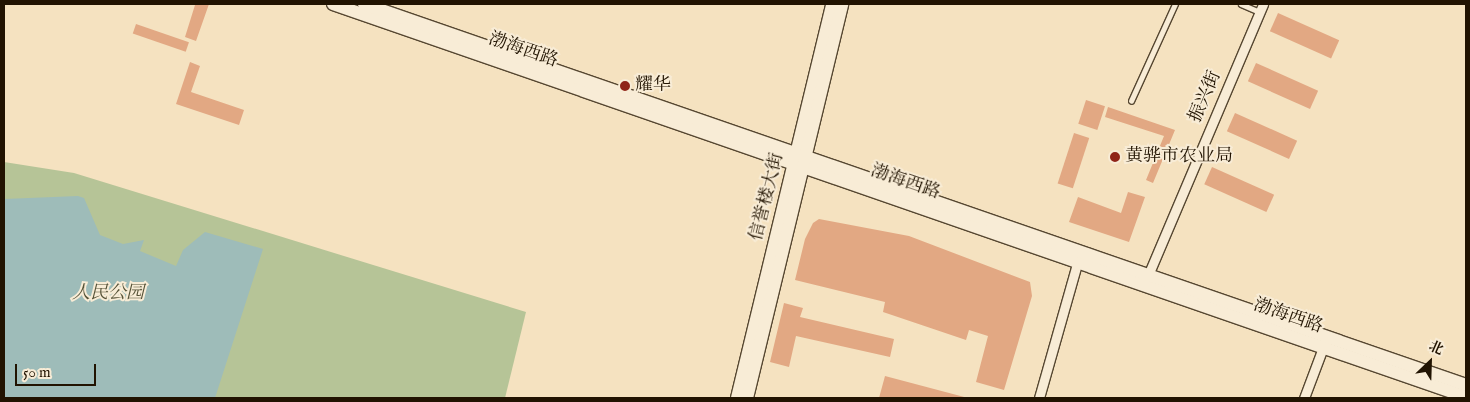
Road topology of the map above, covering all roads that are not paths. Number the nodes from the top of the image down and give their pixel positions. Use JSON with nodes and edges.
{"nodes":[{"id":1,"x":333,"y":4,"type":"edge"},
{"id":2,"x":832,"y":4,"type":"edge"},
{"id":3,"x":842,"y":4,"type":"edge"},
{"id":4,"x":1175,"y":4,"type":"edge"},
{"id":5,"x":1241,"y":4,"type":"edge"},
{"id":6,"x":365,"y":7,"type":"edge"},
{"id":7,"x":1261,"y":8,"type":"edge"},
{"id":8,"x":1131,"y":101,"type":"dead end"},
{"id":9,"x":801,"y":159,"type":"junction"},
{"id":10,"x":1079,"y":257,"type":"junction"},
{"id":11,"x":1146,"y":280,"type":"junction"},
{"id":12,"x":1325,"y":342,"type":"junction"},
{"id":13,"x":1466,"y":385,"type":"edge"},
{"id":14,"x":1466,"y":397,"type":"edge"},
{"id":15,"x":737,"y":398,"type":"edge"},
{"id":16,"x":748,"y":398,"type":"edge"},
{"id":17,"x":1038,"y":398,"type":"edge"},
{"id":18,"x":1304,"y":398,"type":"edge"}],
"edges":[{"from":1,"to":6,"type":"main road","name":"渤海西路"},
{"from":2,"to":9,"type":"main road","name":"信誉楼大街"},
{"from":3,"to":9,"type":"main road","name":"信誉楼大街"},
{"from":4,"to":8,"type":"lane"},
{"from":5,"to":7,"type":"lane"},
{"from":6,"to":9,"type":"main road","name":"渤海西路"},
{"from":7,"to":11,"type":"street","name":"振兴街"},
{"from":9,"to":10,"type":"main road","name":"渤海西路"},
{"from":9,"to":15,"type":"main road","name":"信誉楼大街"},
{"from":9,"to":16,"type":"main road","name":"信誉楼大街"},
{"from":10,"to":11,"type":"main road","name":"渤海西路"},
{"from":10,"to":17,"type":"street"},
{"from":11,"to":12,"type":"main road","name":"渤海西路"},
{"from":12,"to":13,"type":"main road","name":"渤海西路"},
{"from":12,"to":14,"type":"main road","name":"渤海西路"},
{"from":12,"to":18,"type":"street"}]}
